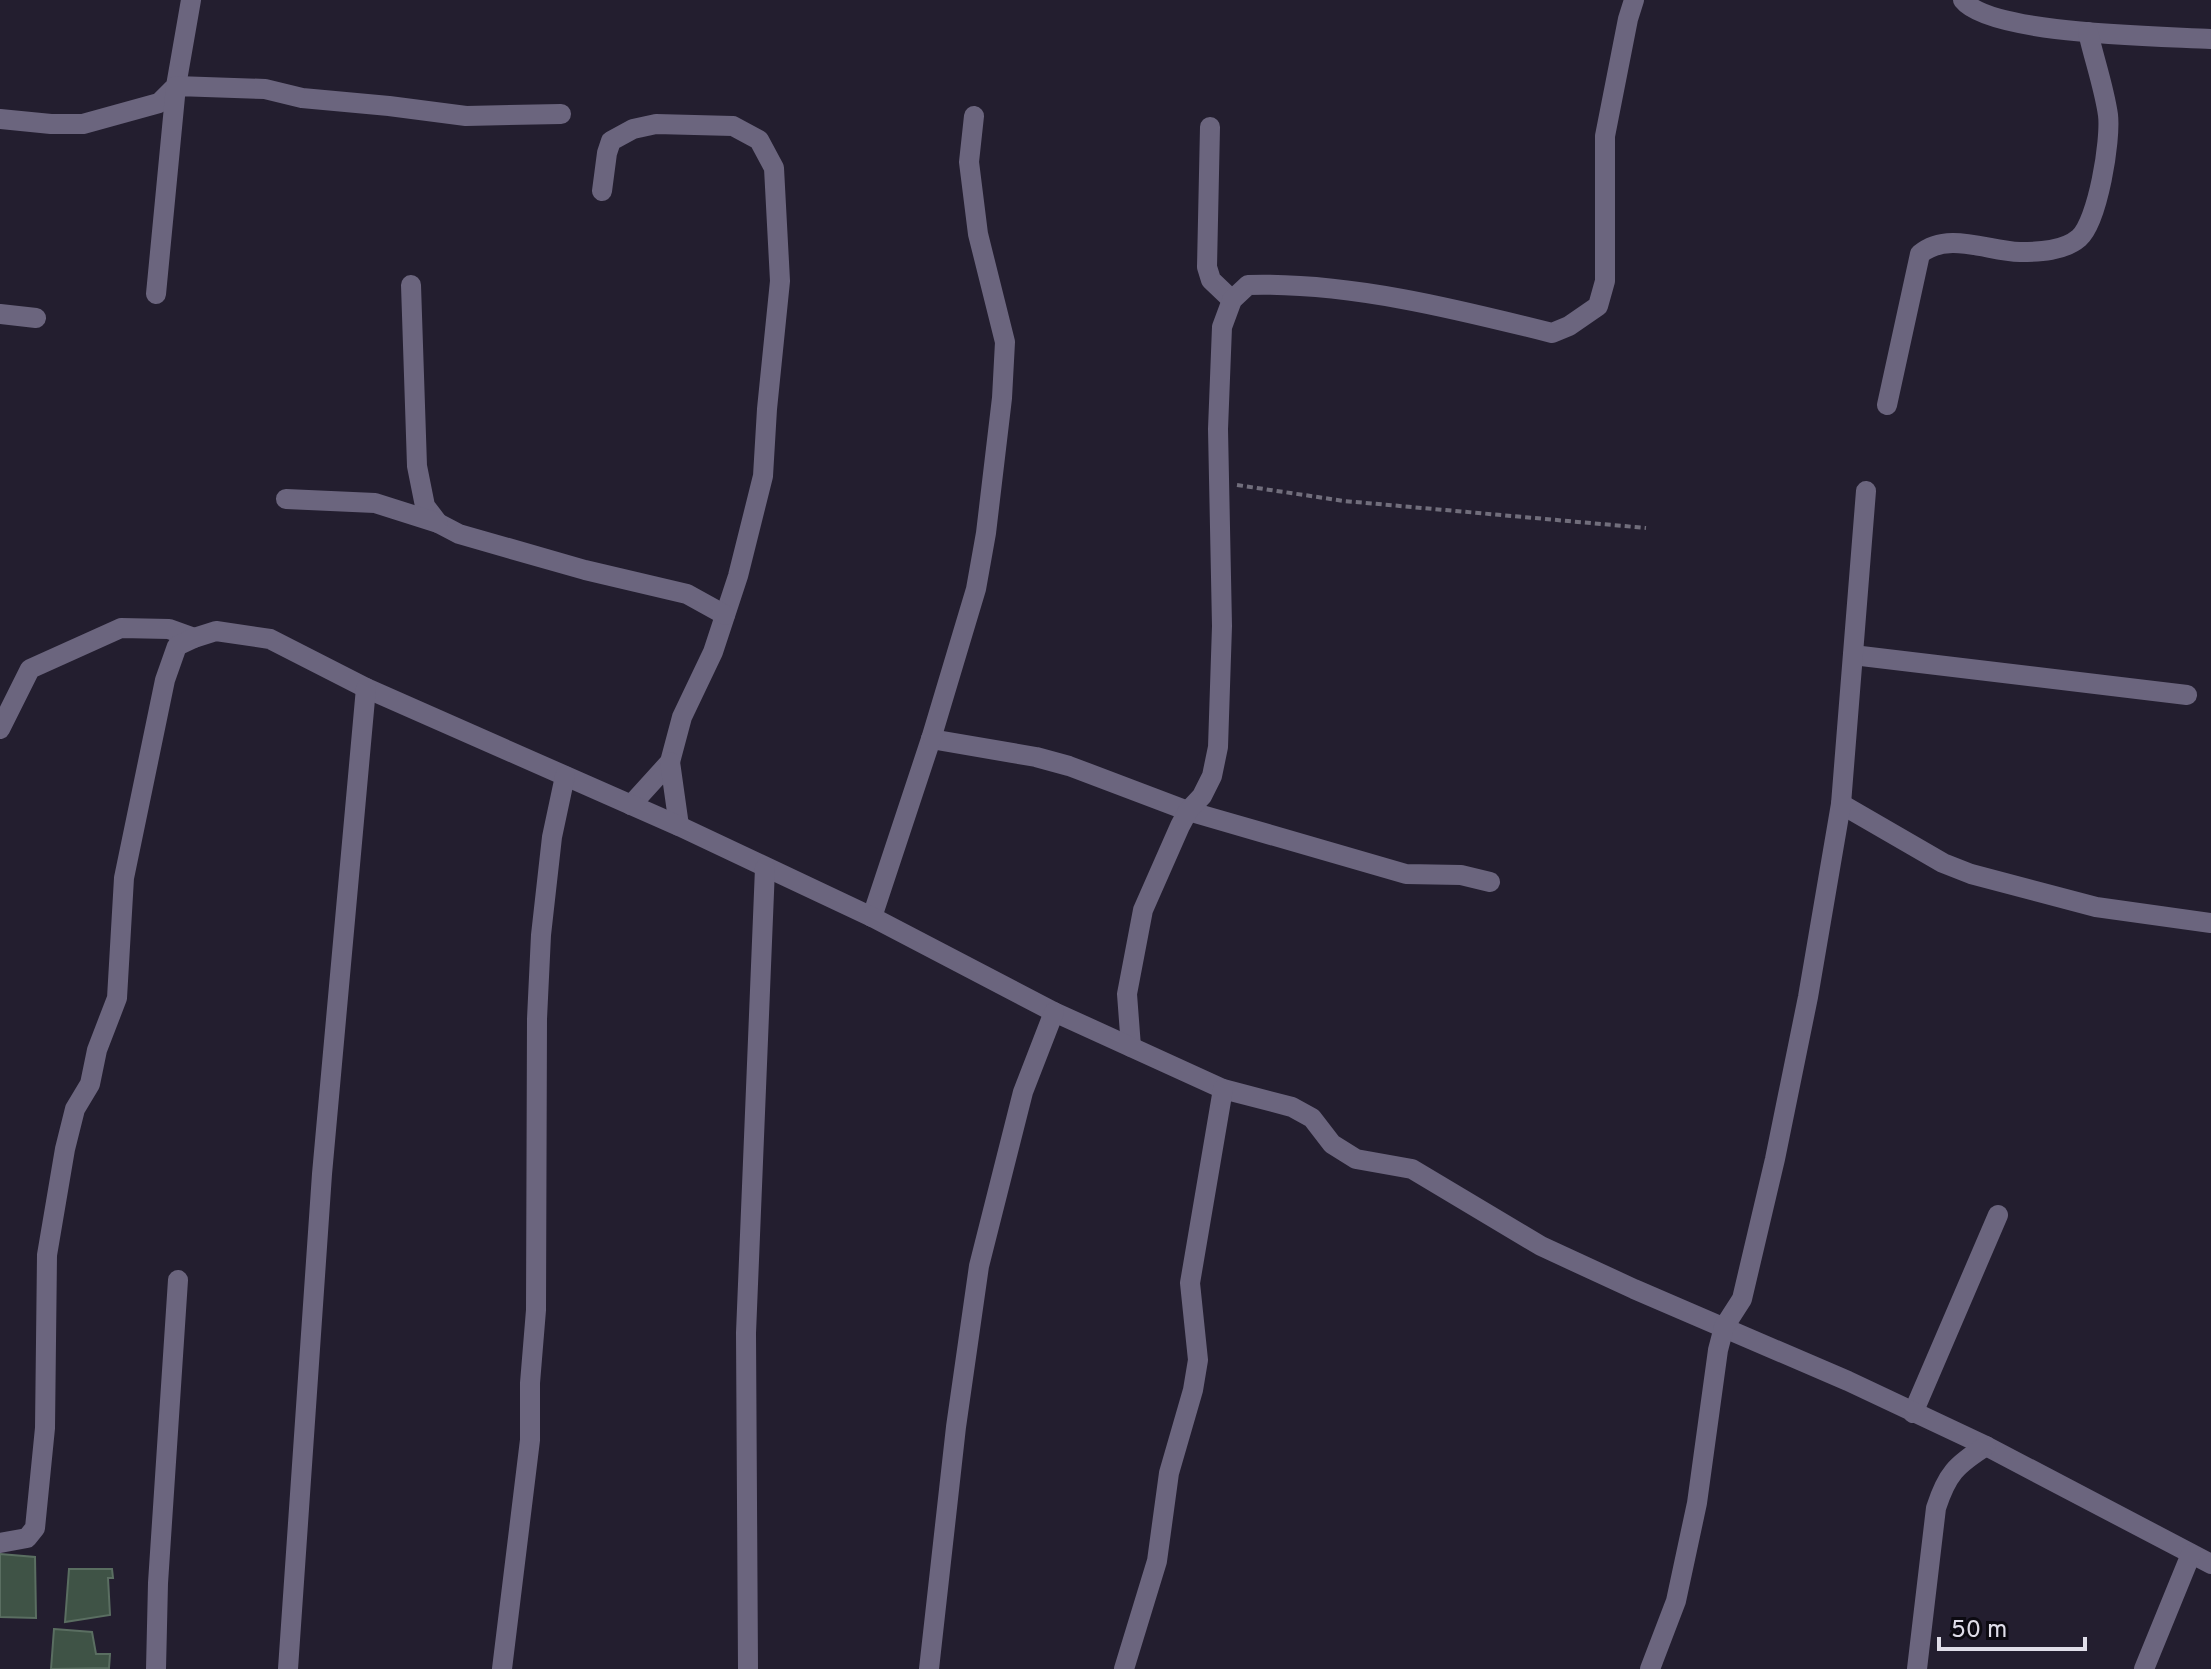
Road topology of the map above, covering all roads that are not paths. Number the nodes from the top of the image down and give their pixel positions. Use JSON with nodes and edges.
{"nodes":[{"id":1,"x":191,"y":0,"type":"edge"},
{"id":2,"x":1634,"y":0,"type":"edge"},
{"id":3,"x":1963,"y":0,"type":"edge"},
{"id":4,"x":2088,"y":32,"type":"junction"},
{"id":5,"x":2211,"y":39,"type":"edge"},
{"id":6,"x":176,"y":86,"type":"junction"},
{"id":7,"x":561,"y":114,"type":"dead end"},
{"id":8,"x":974,"y":116,"type":"dead end"},
{"id":9,"x":0,"y":119,"type":"edge"},
{"id":10,"x":1210,"y":127,"type":"dead end"},
{"id":11,"x":602,"y":191,"type":"dead end"},
{"id":12,"x":411,"y":285,"type":"dead end"},
{"id":13,"x":156,"y":294,"type":"dead end"},
{"id":14,"x":1232,"y":300,"type":"junction"},
{"id":15,"x":0,"y":314,"type":"edge"},
{"id":16,"x":36,"y":318,"type":"dead end"},
{"id":17,"x":1887,"y":405,"type":"dead end"},
{"id":18,"x":1866,"y":491,"type":"dead end"},
{"id":19,"x":286,"y":499,"type":"dead end"},
{"id":20,"x":438,"y":523,"type":"junction"},
{"id":21,"x":725,"y":615,"type":"junction"},
{"id":22,"x":194,"y":638,"type":"junction"},
{"id":23,"x":1853,"y":655,"type":"junction"},
{"id":24,"x":366,"y":688,"type":"junction"},
{"id":25,"x":2187,"y":695,"type":"dead end"},
{"id":26,"x":0,"y":729,"type":"edge"},
{"id":27,"x":931,"y":739,"type":"junction"},
{"id":28,"x":670,"y":762,"type":"junction"},
{"id":29,"x":565,"y":776,"type":"junction"},
{"id":30,"x":1841,"y":804,"type":"junction"},
{"id":31,"x":631,"y":805,"type":"junction"},
{"id":32,"x":1188,"y":811,"type":"junction"},
{"id":33,"x":679,"y":826,"type":"junction"},
{"id":34,"x":765,"y":868,"type":"junction"},
{"id":35,"x":1490,"y":882,"type":"dead end"},
{"id":36,"x":872,"y":917,"type":"junction"},
{"id":37,"x":2211,"y":923,"type":"edge"},
{"id":38,"x":1054,"y":1012,"type":"junction"},
{"id":39,"x":1131,"y":1047,"type":"junction"},
{"id":40,"x":1223,"y":1089,"type":"junction"},
{"id":41,"x":1998,"y":1215,"type":"dead end"},
{"id":42,"x":178,"y":1280,"type":"dead end"},
{"id":43,"x":1724,"y":1327,"type":"junction"},
{"id":44,"x":1913,"y":1413,"type":"junction"},
{"id":45,"x":1986,"y":1446,"type":"junction"},
{"id":46,"x":0,"y":1543,"type":"edge"},
{"id":47,"x":2191,"y":1554,"type":"junction"},
{"id":48,"x":2211,"y":1564,"type":"edge"},
{"id":49,"x":156,"y":1669,"type":"edge"},
{"id":50,"x":288,"y":1669,"type":"edge"},
{"id":51,"x":502,"y":1669,"type":"edge"},
{"id":52,"x":748,"y":1669,"type":"edge"},
{"id":53,"x":929,"y":1669,"type":"edge"},
{"id":54,"x":1124,"y":1669,"type":"edge"},
{"id":55,"x":1650,"y":1669,"type":"edge"},
{"id":56,"x":1917,"y":1669,"type":"edge"},
{"id":57,"x":2144,"y":1669,"type":"edge"}],
"edges":[{"from":1,"to":6,"type":"street"},
{"from":2,"to":14,"type":"street"},
{"from":3,"to":4,"type":"street"},
{"from":4,"to":5,"type":"street"},
{"from":4,"to":17,"type":"street"},
{"from":6,"to":7,"type":"street"},
{"from":6,"to":9,"type":"street"},
{"from":6,"to":13,"type":"street"},
{"from":8,"to":27,"type":"street"},
{"from":10,"to":14,"type":"street"},
{"from":11,"to":21,"type":"street"},
{"from":12,"to":20,"type":"street"},
{"from":14,"to":32,"type":"street"},
{"from":15,"to":16,"type":"street"},
{"from":18,"to":23,"type":"street"},
{"from":19,"to":20,"type":"street"},
{"from":20,"to":21,"type":"street"},
{"from":21,"to":28,"type":"street"},
{"from":22,"to":24,"type":"street"},
{"from":22,"to":26,"type":"street"},
{"from":22,"to":46,"type":"street"},
{"from":23,"to":25,"type":"street"},
{"from":23,"to":30,"type":"street"},
{"from":24,"to":29,"type":"street"},
{"from":24,"to":50,"type":"street"},
{"from":27,"to":32,"type":"street"},
{"from":27,"to":36,"type":"street"},
{"from":28,"to":31,"type":"street"},
{"from":28,"to":33,"type":"street"},
{"from":29,"to":31,"type":"street"},
{"from":29,"to":51,"type":"street"},
{"from":30,"to":37,"type":"street"},
{"from":30,"to":43,"type":"street"},
{"from":31,"to":33,"type":"street"},
{"from":32,"to":35,"type":"street"},
{"from":32,"to":39,"type":"street"},
{"from":33,"to":34,"type":"street"},
{"from":34,"to":36,"type":"street"},
{"from":34,"to":52,"type":"street"},
{"from":36,"to":38,"type":"street"},
{"from":38,"to":39,"type":"street"},
{"from":38,"to":53,"type":"street"},
{"from":39,"to":40,"type":"street"},
{"from":40,"to":43,"type":"street"},
{"from":40,"to":54,"type":"street"},
{"from":41,"to":44,"type":"street"},
{"from":42,"to":49,"type":"street"},
{"from":43,"to":44,"type":"street"},
{"from":43,"to":55,"type":"street"},
{"from":44,"to":45,"type":"street"},
{"from":45,"to":47,"type":"street"},
{"from":45,"to":56,"type":"street"},
{"from":47,"to":48,"type":"street"},
{"from":47,"to":57,"type":"street"}]}
